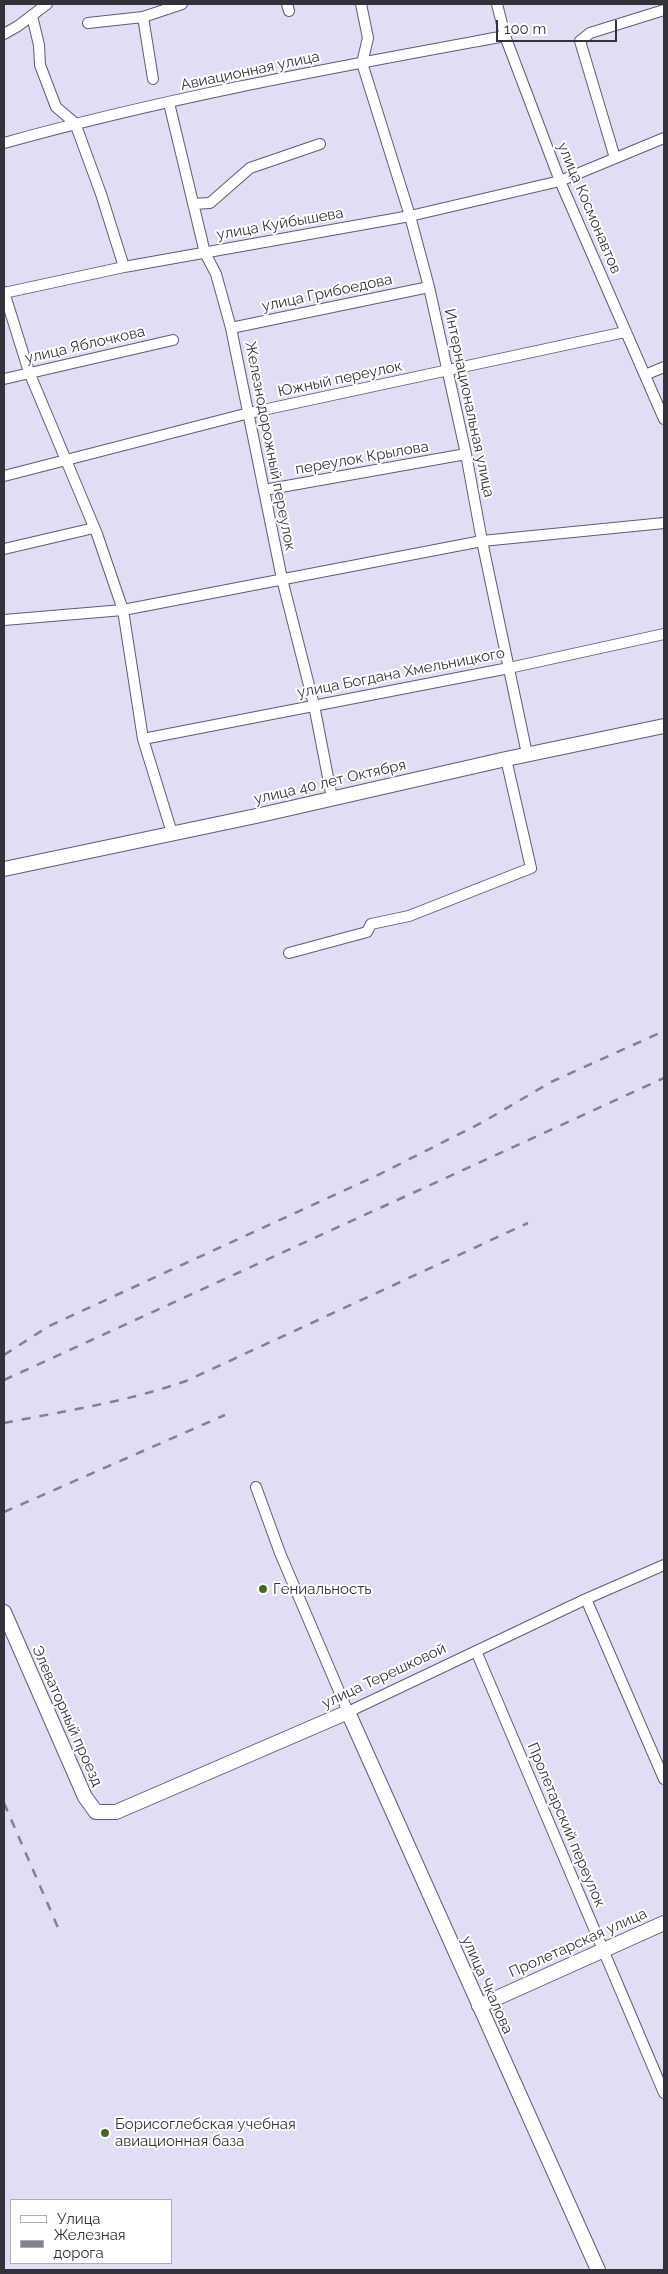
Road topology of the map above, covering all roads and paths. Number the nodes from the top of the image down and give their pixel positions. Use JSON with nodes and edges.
{"nodes":[{"id":1,"x":47,"y":4,"type":"edge"},
{"id":2,"x":182,"y":4,"type":"edge"},
{"id":3,"x":361,"y":4,"type":"edge"},
{"id":4,"x":497,"y":4,"type":"edge"},
{"id":5,"x":664,"y":10,"type":"edge"},
{"id":6,"x":32,"y":16,"type":"junction"},
{"id":7,"x":143,"y":17,"type":"junction"},
{"id":8,"x":88,"y":24,"type":"dead end"},
{"id":9,"x":4,"y":34,"type":"edge"},
{"id":10,"x":505,"y":36,"type":"junction"},
{"id":11,"x":362,"y":63,"type":"junction"},
{"id":12,"x":153,"y":79,"type":"dead end"},
{"id":13,"x":169,"y":103,"type":"junction"},
{"id":14,"x":75,"y":123,"type":"junction"},
{"id":15,"x":664,"y":138,"type":"edge"},
{"id":16,"x":4,"y":143,"type":"edge"},
{"id":17,"x":320,"y":144,"type":"dead end"},
{"id":18,"x":615,"y":158,"type":"junction"},
{"id":19,"x":560,"y":181,"type":"junction"},
{"id":20,"x":193,"y":204,"type":"junction"},
{"id":21,"x":410,"y":216,"type":"junction"},
{"id":22,"x":205,"y":253,"type":"junction"},
{"id":23,"x":124,"y":267,"type":"junction"},
{"id":24,"x":429,"y":287,"type":"junction"},
{"id":25,"x":4,"y":292,"type":"edge"},
{"id":26,"x":231,"y":328,"type":"junction"},
{"id":27,"x":625,"y":332,"type":"junction"},
{"id":28,"x":173,"y":340,"type":"dead end"},
{"id":29,"x":664,"y":367,"type":"edge"},
{"id":30,"x":29,"y":372,"type":"junction"},
{"id":31,"x":448,"y":372,"type":"junction"},
{"id":32,"x":644,"y":375,"type":"junction"},
{"id":33,"x":4,"y":379,"type":"edge"},
{"id":34,"x":249,"y":413,"type":"junction"},
{"id":35,"x":664,"y":419,"type":"edge"},
{"id":36,"x":466,"y":454,"type":"junction"},
{"id":37,"x":66,"y":461,"type":"junction"},
{"id":38,"x":4,"y":476,"type":"edge"},
{"id":39,"x":264,"y":490,"type":"junction"},
{"id":40,"x":664,"y":524,"type":"edge"},
{"id":41,"x":94,"y":528,"type":"junction"},
{"id":42,"x":482,"y":541,"type":"junction"},
{"id":43,"x":4,"y":549,"type":"edge"},
{"id":44,"x":282,"y":579,"type":"junction"},
{"id":45,"x":123,"y":610,"type":"junction"},
{"id":46,"x":4,"y":620,"type":"edge"},
{"id":47,"x":664,"y":634,"type":"edge"},
{"id":48,"x":509,"y":668,"type":"junction"},
{"id":49,"x":314,"y":705,"type":"junction"},
{"id":50,"x":664,"y":726,"type":"edge"},
{"id":51,"x":142,"y":739,"type":"junction"},
{"id":52,"x":527,"y":754,"type":"junction"},
{"id":53,"x":506,"y":759,"type":"junction"},
{"id":54,"x":332,"y":798,"type":"junction"},
{"id":55,"x":172,"y":833,"type":"junction"},
{"id":56,"x":4,"y":869,"type":"edge"},
{"id":57,"x":289,"y":953,"type":"dead end"},
{"id":58,"x":256,"y":1486,"type":"dead end"},
{"id":59,"x":664,"y":1565,"type":"edge"},
{"id":60,"x":586,"y":1599,"type":"junction"},
{"id":61,"x":4,"y":1612,"type":"edge"},
{"id":62,"x":476,"y":1651,"type":"junction"},
{"id":63,"x":348,"y":1712,"type":"junction"},
{"id":64,"x":664,"y":1779,"type":"edge"},
{"id":65,"x":116,"y":1812,"type":"joint"},
{"id":66,"x":664,"y":1923,"type":"edge"},
{"id":67,"x":602,"y":1949,"type":"junction"},
{"id":68,"x":479,"y":2006,"type":"junction"},
{"id":69,"x":664,"y":2094,"type":"edge"},
{"id":70,"x":598,"y":2270,"type":"edge"}],
"edges":[{"from":1,"to":6,"type":"street"},
{"from":2,"to":7,"type":"street"},
{"from":3,"to":11,"type":"street"},
{"from":4,"to":10,"type":"street","name":"улица Космонавтов"},
{"from":5,"to":18,"type":"street"},
{"from":6,"to":9,"type":"street"},
{"from":6,"to":14,"type":"street"},
{"from":7,"to":8,"type":"street"},
{"from":7,"to":12,"type":"street"},
{"from":10,"to":11,"type":"street","name":"Авиационная улица"},
{"from":10,"to":19,"type":"street","name":"улица Космонавтов"},
{"from":11,"to":13,"type":"street","name":"Авиационная улица"},
{"from":11,"to":21,"type":"street","name":"Интернациональная улица"},
{"from":13,"to":14,"type":"street","name":"Авиационная улица"},
{"from":13,"to":20,"type":"street","name":"Железнодорожный переулок"},
{"from":14,"to":16,"type":"street","name":"Авиационная улица"},
{"from":14,"to":23,"type":"street"},
{"from":15,"to":18,"type":"street","name":"улица Куйбышева"},
{"from":17,"to":20,"type":"street"},
{"from":18,"to":19,"type":"street","name":"улица Куйбышева"},
{"from":19,"to":21,"type":"street","name":"улица Куйбышева"},
{"from":19,"to":27,"type":"street","name":"улица Космонавтов"},
{"from":20,"to":22,"type":"street","name":"Железнодорожный переулок"},
{"from":21,"to":22,"type":"street","name":"улица Куйбышева"},
{"from":21,"to":24,"type":"street","name":"Интернациональная улица"},
{"from":22,"to":23,"type":"street","name":"улица Куйбышева"},
{"from":22,"to":26,"type":"street","name":"Железнодорожный переулок"},
{"from":23,"to":25,"type":"street","name":"улица Куйбышева"},
{"from":24,"to":26,"type":"street","name":"улица Грибоедова"},
{"from":24,"to":31,"type":"street","name":"Интернациональная улица"},
{"from":25,"to":30,"type":"street"},
{"from":26,"to":34,"type":"street","name":"Железнодорожный переулок"},
{"from":27,"to":31,"type":"street","name":"Южный переулок"},
{"from":27,"to":32,"type":"street","name":"улица Космонавтов"},
{"from":28,"to":30,"type":"street","name":"улица Яблочкова"},
{"from":29,"to":32,"type":"street"},
{"from":30,"to":33,"type":"street","name":"улица Яблочкова"},
{"from":30,"to":37,"type":"street"},
{"from":31,"to":34,"type":"street","name":"Южный переулок"},
{"from":31,"to":36,"type":"street","name":"Интернациональная улица"},
{"from":32,"to":35,"type":"street","name":"улица Космонавтов"},
{"from":34,"to":37,"type":"street","name":"Южный переулок"},
{"from":34,"to":39,"type":"street","name":"Железнодорожный переулок"},
{"from":36,"to":39,"type":"street","name":"переулок Крылова"},
{"from":36,"to":42,"type":"street","name":"Интернациональная улица"},
{"from":37,"to":38,"type":"street","name":"Южный переулок"},
{"from":37,"to":41,"type":"street"},
{"from":39,"to":44,"type":"street","name":"Железнодорожный переулок"},
{"from":40,"to":42,"type":"street"},
{"from":41,"to":43,"type":"street"},
{"from":41,"to":45,"type":"street"},
{"from":42,"to":44,"type":"street"},
{"from":42,"to":48,"type":"street","name":"Интернациональная улица"},
{"from":44,"to":45,"type":"street"},
{"from":44,"to":49,"type":"street","name":"Железнодорожный переулок"},
{"from":45,"to":46,"type":"street"},
{"from":45,"to":51,"type":"street"},
{"from":47,"to":48,"type":"street","name":"улица Богдана Хмельницкого"},
{"from":48,"to":49,"type":"street","name":"улица Богдана Хмельницкого"},
{"from":48,"to":52,"type":"street","name":"Интернациональная улица"},
{"from":49,"to":51,"type":"street","name":"улица Богдана Хмельницкого"},
{"from":49,"to":54,"type":"street","name":"Железнодорожный переулок"},
{"from":50,"to":52,"type":"street","name":"улица 40 лет Октября"},
{"from":51,"to":55,"type":"street"},
{"from":52,"to":53,"type":"street","name":"улица 40 лет Октября"},
{"from":53,"to":54,"type":"street","name":"улица 40 лет Октября"},
{"from":53,"to":57,"type":"street"},
{"from":54,"to":55,"type":"street","name":"улица 40 лет Октября"},
{"from":55,"to":56,"type":"street","name":"улица 40 лет Октября"},
{"from":58,"to":63,"type":"street"},
{"from":59,"to":60,"type":"street","name":"улица Терешковой"},
{"from":60,"to":62,"type":"street","name":"улица Терешковой"},
{"from":60,"to":64,"type":"street"},
{"from":61,"to":65,"type":"street","name":"Элеваторный проезд"},
{"from":62,"to":63,"type":"street","name":"улица Терешковой"},
{"from":62,"to":67,"type":"street","name":"Пролетарский переулок"},
{"from":63,"to":65,"type":"street","name":"улица Терешковой"},
{"from":63,"to":68,"type":"street","name":"улица Чкалова"},
{"from":66,"to":67,"type":"street","name":"Пролетарская улица"},
{"from":67,"to":68,"type":"street","name":"Пролетарская улица"},
{"from":67,"to":69,"type":"street","name":"Пролетарский переулок"},
{"from":68,"to":70,"type":"street","name":"улица Чкалова"}]}
